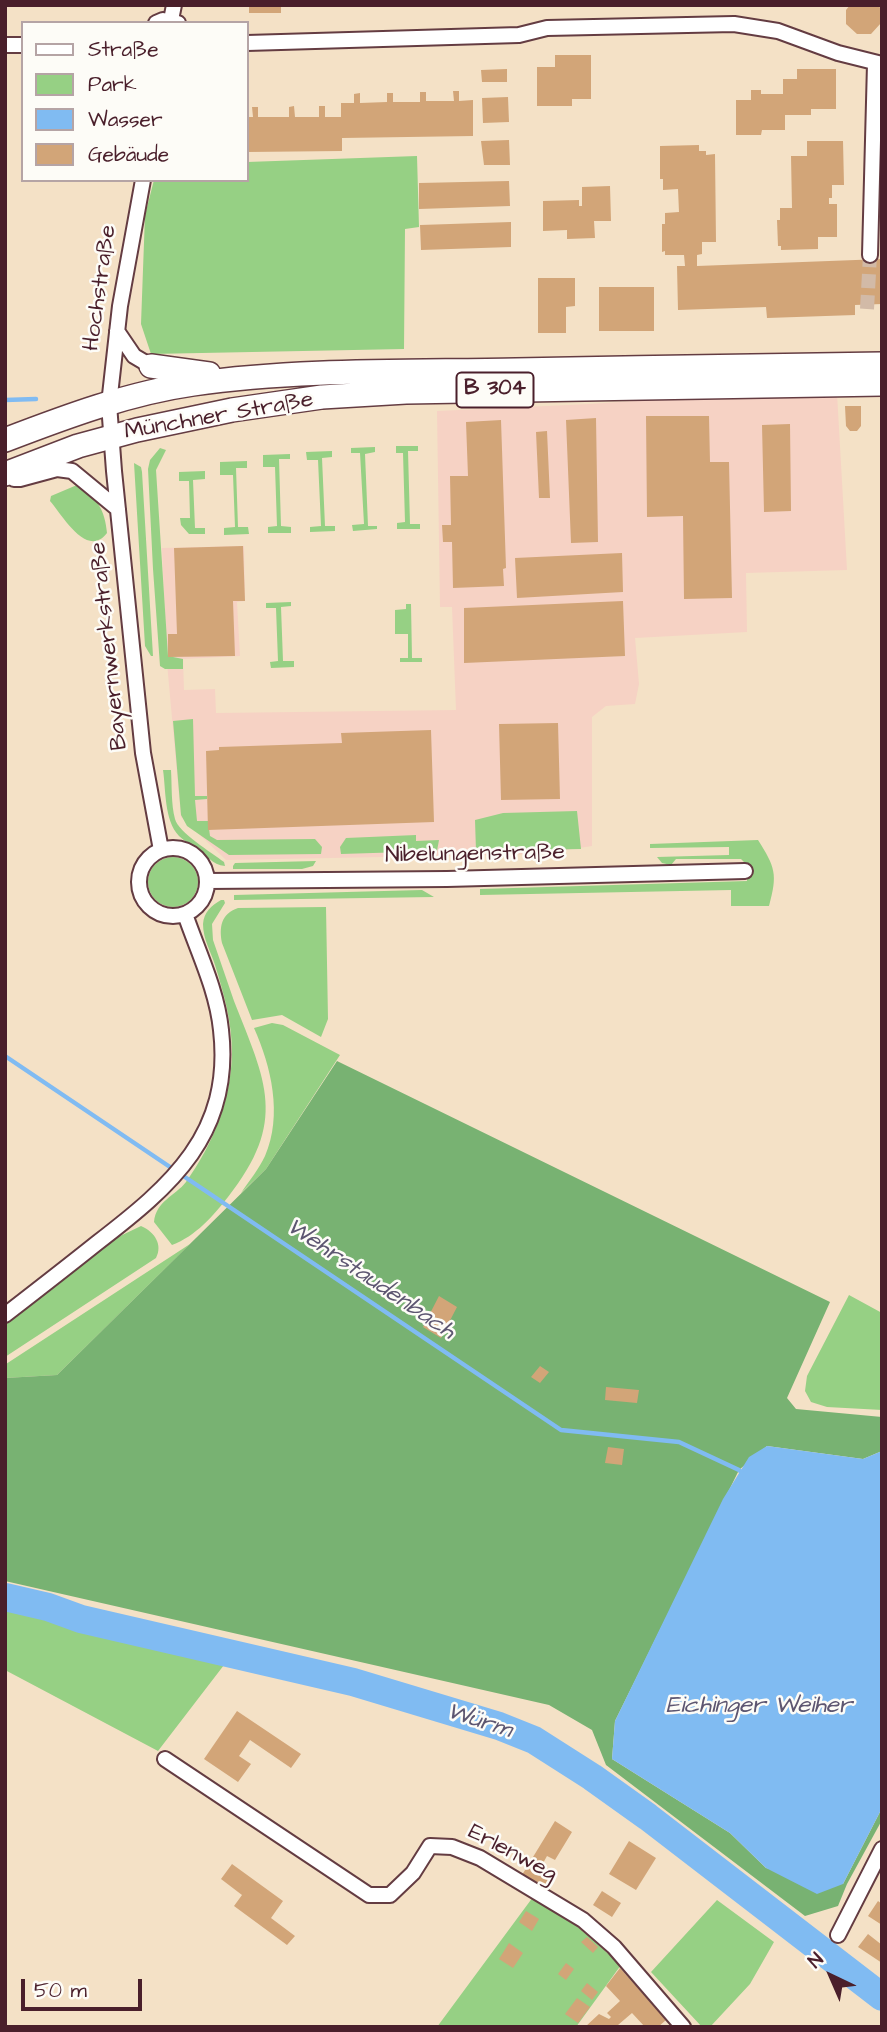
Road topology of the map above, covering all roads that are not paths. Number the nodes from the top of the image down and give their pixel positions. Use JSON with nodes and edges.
{"nodes":[{"id":1,"x":248,"y":43,"type":"edge"},
{"id":2,"x":878,"y":64,"type":"edge"},
{"id":3,"x":143,"y":182,"type":"edge"},
{"id":4,"x":870,"y":255,"type":"tunnel mouth"},
{"id":5,"x":117,"y":331,"type":"junction"},
{"id":6,"x":882,"y":364,"type":"edge"},
{"id":7,"x":151,"y":366,"type":"joint"},
{"id":8,"x":755,"y":376,"type":"junction"},
{"id":9,"x":244,"y":379,"type":"junction"},
{"id":10,"x":425,"y":382,"type":"junction"},
{"id":11,"x":882,"y":384,"type":"edge"},
{"id":12,"x":109,"y":404,"type":"junction"},
{"id":13,"x":111,"y":437,"type":"junction"},
{"id":14,"x":5,"y":440,"type":"edge"},
{"id":15,"x":5,"y":476,"type":"edge"},
{"id":16,"x":118,"y":509,"type":"junction"},
{"id":17,"x":161,"y":850,"type":"junction"},
{"id":18,"x":745,"y":871,"type":"dead end"},
{"id":19,"x":207,"y":881,"type":"junction"},
{"id":20,"x":185,"y":914,"type":"junction"},
{"id":21,"x":5,"y":1315,"type":"edge"},
{"id":22,"x":165,"y":1759,"type":"dead end"},
{"id":23,"x":882,"y":1849,"type":"edge"},
{"id":24,"x":838,"y":1935,"type":"dead end"},
{"id":25,"x":682,"y":2027,"type":"edge"}],
"edges":[{"from":1,"to":2,"type":"street"},
{"from":2,"to":4,"type":"street"},
{"from":3,"to":5,"type":"street","name":"Hochstraße"},
{"from":5,"to":7,"type":"street"},
{"from":5,"to":12,"type":"street","name":"Hochstraße"},
{"from":6,"to":8,"type":"main road","name":"Münchner Straße","number":"B 304"},
{"from":7,"to":9,"type":"main road"},
{"from":8,"to":10,"type":"main road","name":"Münchner Straße","number":"B 304"},
{"from":8,"to":11,"type":"main road","name":"Münchner Straße","number":"B 304"},
{"from":9,"to":10,"type":"main road","name":"Münchner Straße","number":"B 304"},
{"from":9,"to":12,"type":"main road","name":"Münchner Straße","number":"B 304"},
{"from":10,"to":13,"type":"main road","name":"Münchner Straße","number":"B 304"},
{"from":12,"to":13,"type":"street","name":"Münchner Straße"},
{"from":12,"to":14,"type":"main road","number":"B 304"},
{"from":13,"to":15,"type":"main road","number":"B 304"},
{"from":13,"to":16,"type":"street","name":"Bayernwerkstraße"},
{"from":15,"to":16,"type":"street"},
{"from":16,"to":17,"type":"street","name":"Bayernwerkstraße"},
{"from":17,"to":19,"type":"street"},
{"from":17,"to":20,"type":"street"},
{"from":18,"to":19,"type":"street","name":"Nibelungenstraße"},
{"from":19,"to":20,"type":"street"},
{"from":20,"to":21,"type":"street"},
{"from":22,"to":25,"type":"street","name":"Erlenweg"},
{"from":23,"to":24,"type":"street"}]}
